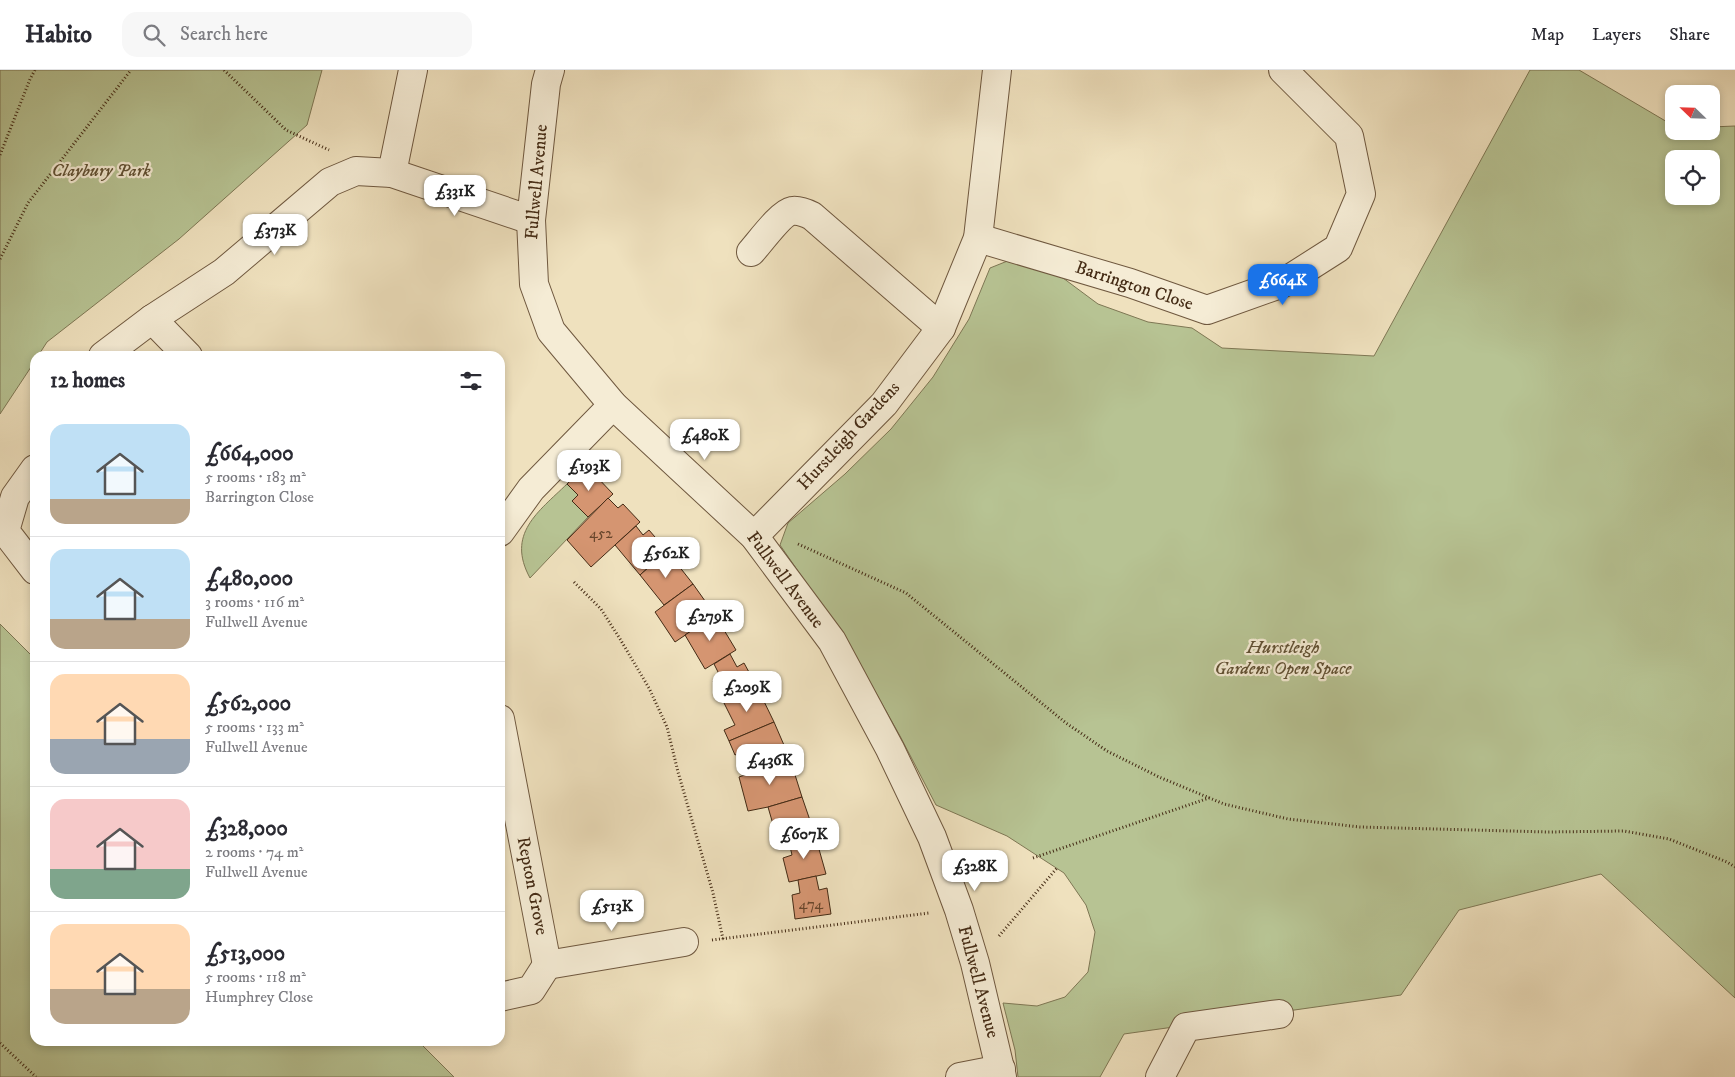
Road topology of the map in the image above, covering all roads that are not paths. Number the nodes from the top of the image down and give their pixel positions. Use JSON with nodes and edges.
{"nodes":[{"id":1,"x":413,"y":70,"type":"edge"},
{"id":2,"x":550,"y":70,"type":"edge"},
{"id":3,"x":997,"y":70,"type":"edge"},
{"id":4,"x":1283,"y":70,"type":"edge"},
{"id":5,"x":392,"y":173,"type":"junction"},
{"id":6,"x":531,"y":220,"type":"junction"},
{"id":7,"x":978,"y":238,"type":"junction"},
{"id":8,"x":752,"y":252,"type":"dead end"},
{"id":9,"x":152,"y":320,"type":"junction"},
{"id":10,"x":941,"y":328,"type":"junction"},
{"id":11,"x":110,"y":351,"type":"edge"},
{"id":12,"x":183,"y":351,"type":"edge"},
{"id":13,"x":613,"y":405,"type":"junction"},
{"id":14,"x":30,"y":475,"type":"edge"},
{"id":15,"x":505,"y":525,"type":"edge"},
{"id":16,"x":754,"y":536,"type":"junction"},
{"id":17,"x":30,"y":564,"type":"edge"},
{"id":18,"x":505,"y":745,"type":"edge"},
{"id":19,"x":684,"y":942,"type":"road end"},
{"id":20,"x":547,"y":965,"type":"junction"},
{"id":21,"x":505,"y":997,"type":"edge"},
{"id":22,"x":1279,"y":1014,"type":"dead end"},
{"id":23,"x":1001,"y":1073,"type":"edge"},
{"id":24,"x":960,"y":1077,"type":"edge"},
{"id":25,"x":1160,"y":1077,"type":"edge"}],
"edges":[{"from":1,"to":5,"type":"street"},
{"from":2,"to":6,"type":"street","name":"Fullwell Avenue"},
{"from":3,"to":7,"type":"street","name":"Hurstleigh Gardens"},
{"from":4,"to":7,"type":"street","name":"Barrington Close"},
{"from":5,"to":6,"type":"street"},
{"from":5,"to":9,"type":"street"},
{"from":6,"to":13,"type":"street","name":"Fullwell Avenue"},
{"from":7,"to":10,"type":"street","name":"Hurstleigh Gardens"},
{"from":8,"to":10,"type":"street"},
{"from":9,"to":11,"type":"street"},
{"from":9,"to":12,"type":"street"},
{"from":10,"to":16,"type":"street","name":"Hurstleigh Gardens"},
{"from":13,"to":15,"type":"street"},
{"from":13,"to":16,"type":"street","name":"Fullwell Avenue"},
{"from":14,"to":17,"type":"street"},
{"from":16,"to":23,"type":"street","name":"Fullwell Avenue"},
{"from":18,"to":20,"type":"street","name":"Repton Grove"},
{"from":19,"to":20,"type":"street"},
{"from":20,"to":21,"type":"street"},
{"from":22,"to":25,"type":"street"},
{"from":23,"to":24,"type":"street"}]}
